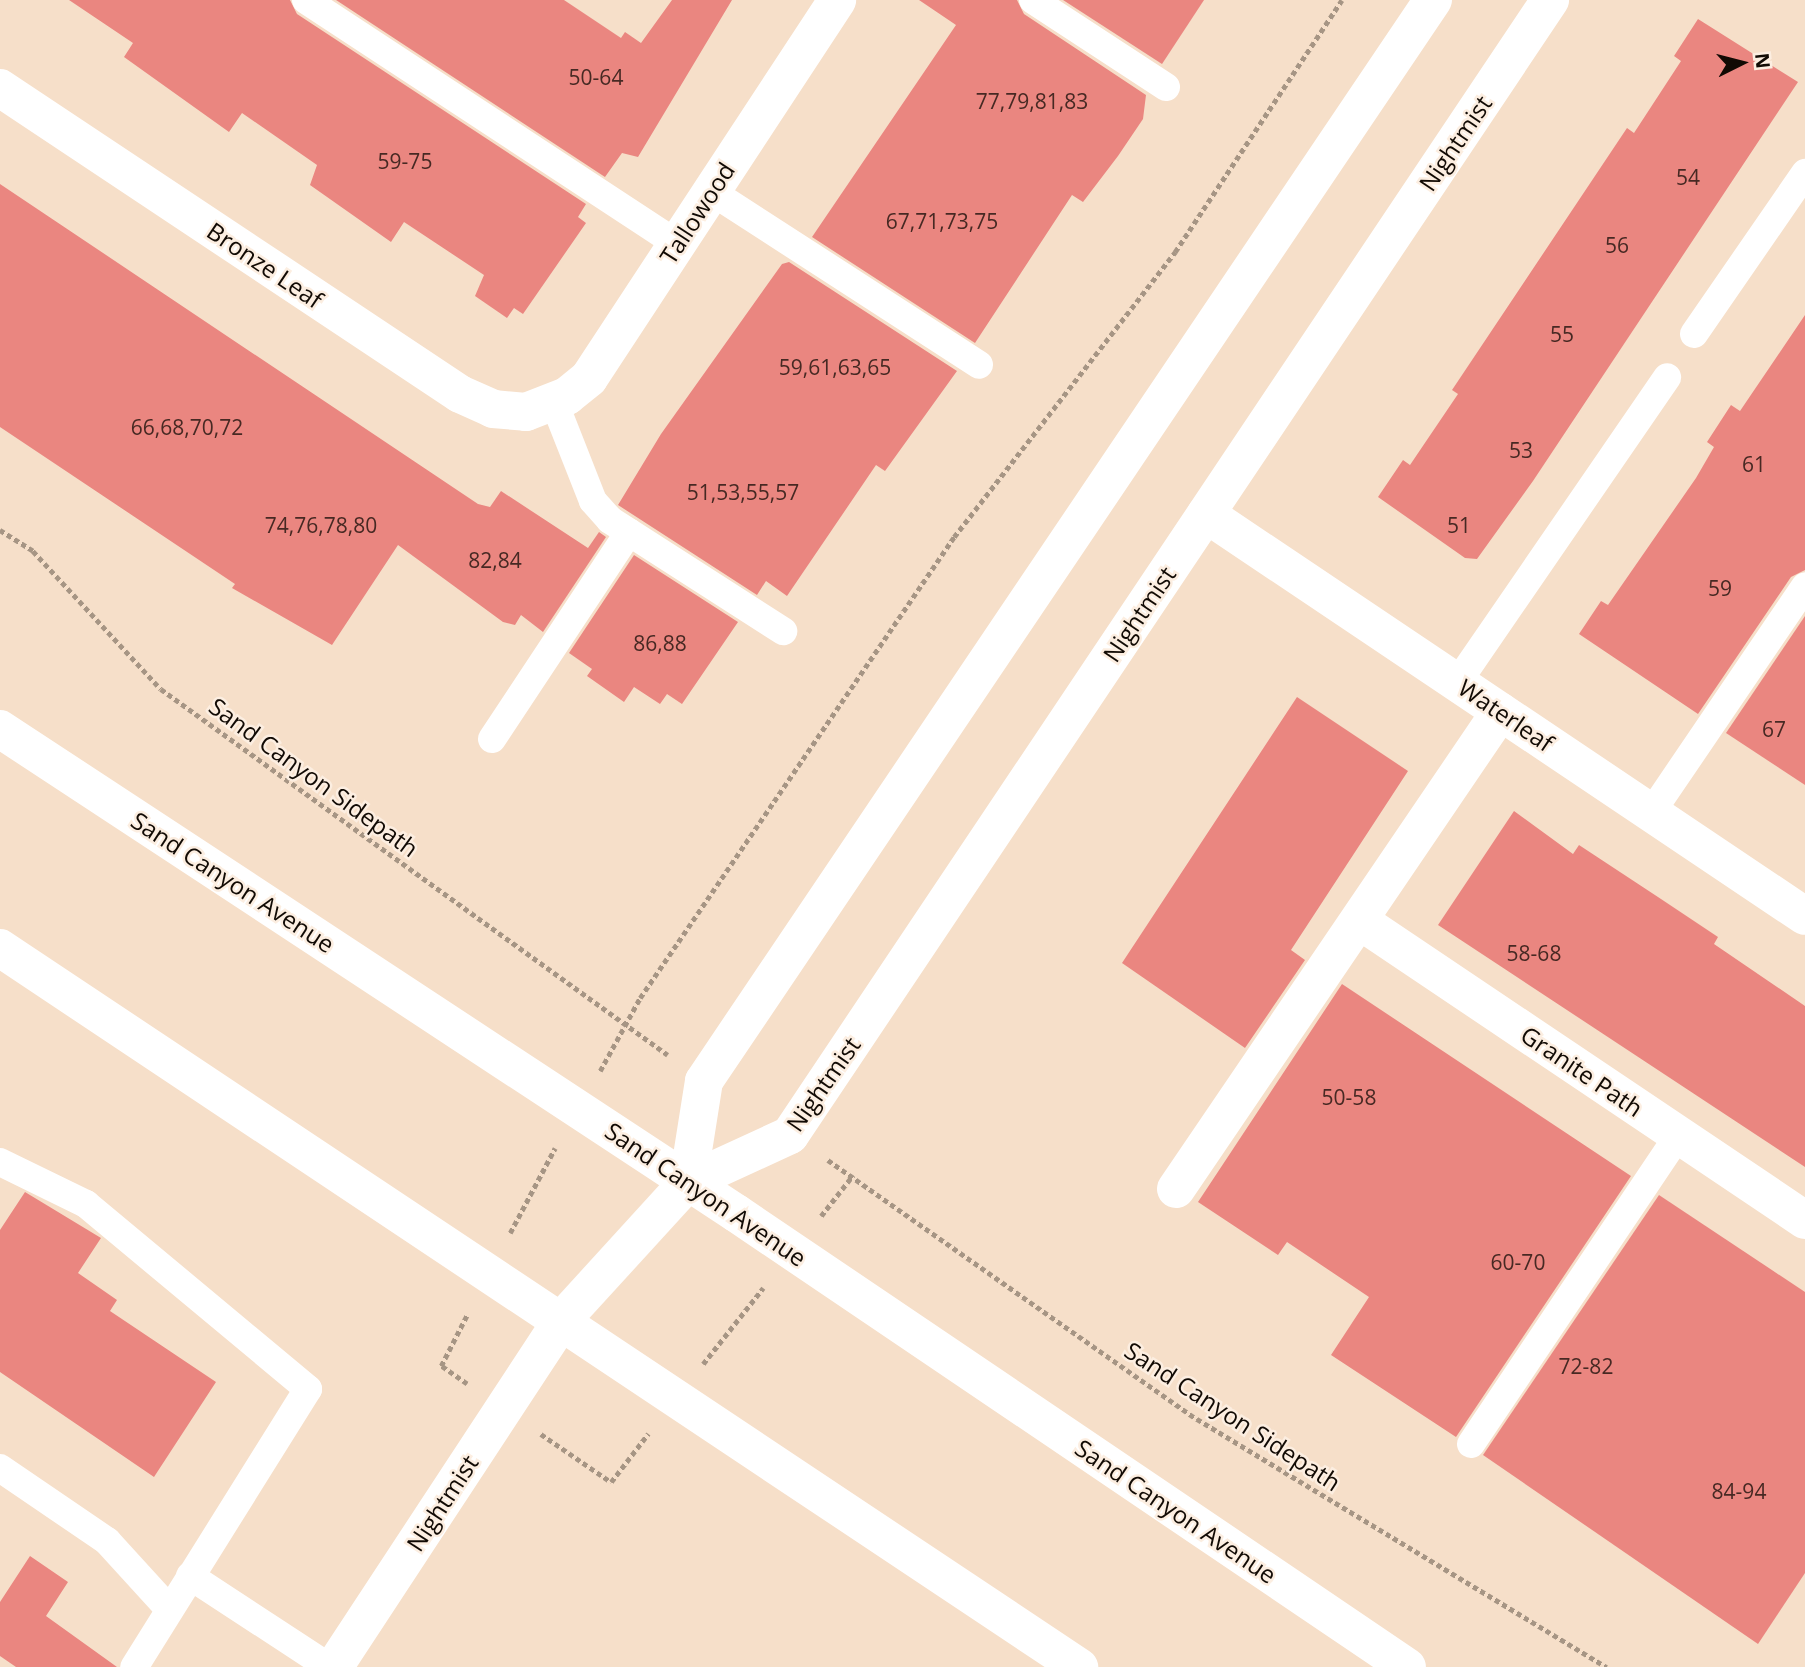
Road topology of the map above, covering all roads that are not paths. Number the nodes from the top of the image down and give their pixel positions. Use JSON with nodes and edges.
{"nodes":[{"id":1,"x":306,"y":0,"type":"edge"},
{"id":2,"x":837,"y":0,"type":"edge"},
{"id":3,"x":1033,"y":0,"type":"edge"},
{"id":4,"x":1433,"y":0,"type":"edge"},
{"id":5,"x":1550,"y":0,"type":"edge"},
{"id":6,"x":1166,"y":87,"type":"dead end"},
{"id":7,"x":0,"y":88,"type":"edge"},
{"id":8,"x":1805,"y":173,"type":"edge"},
{"id":9,"x":712,"y":192,"type":"junction"},
{"id":10,"x":677,"y":244,"type":"junction"},
{"id":11,"x":1694,"y":334,"type":"dead end"},
{"id":12,"x":979,"y":365,"type":"dead end"},
{"id":13,"x":1667,"y":377,"type":"dead end"},
{"id":14,"x":547,"y":405,"type":"junction"},
{"id":15,"x":1206,"y":514,"type":"junction"},
{"id":16,"x":629,"y":532,"type":"junction"},
{"id":17,"x":1805,"y":586,"type":"edge"},
{"id":18,"x":783,"y":631,"type":"dead end"},
{"id":19,"x":1457,"y":683,"type":"junction"},
{"id":20,"x":1500,"y":712,"type":"junction"},
{"id":21,"x":0,"y":729,"type":"edge"},
{"id":22,"x":492,"y":739,"type":"dead end"},
{"id":23,"x":1651,"y":813,"type":"junction"},
{"id":24,"x":1805,"y":916,"type":"edge"},
{"id":25,"x":1360,"y":921,"type":"junction"},
{"id":26,"x":0,"y":948,"type":"edge"},
{"id":27,"x":1678,"y":1136,"type":"junction"},
{"id":28,"x":0,"y":1162,"type":"edge"},
{"id":29,"x":688,"y":1182,"type":"junction"},
{"id":30,"x":1176,"y":1189,"type":"dead end"},
{"id":31,"x":1805,"y":1220,"type":"edge"},
{"id":32,"x":561,"y":1321,"type":"junction"},
{"id":33,"x":1471,"y":1444,"type":"dead end"},
{"id":34,"x":0,"y":1468,"type":"edge"},
{"id":35,"x":190,"y":1576,"type":"junction"},
{"id":36,"x":169,"y":1609,"type":"junction"},
{"id":37,"x":134,"y":1667,"type":"edge"},
{"id":38,"x":332,"y":1667,"type":"edge"},
{"id":39,"x":1079,"y":1667,"type":"edge"},
{"id":40,"x":1407,"y":1667,"type":"edge"}],
"edges":[{"from":1,"to":10,"type":"lane"},
{"from":2,"to":9,"type":"street","name":"Tallowood"},
{"from":3,"to":6,"type":"lane"},
{"from":4,"to":29,"type":"street"},
{"from":5,"to":15,"type":"street","name":"Nightmist"},
{"from":7,"to":14,"type":"street","name":"Bronze Leaf"},
{"from":8,"to":11,"type":"lane"},
{"from":9,"to":10,"type":"street","name":"Tallowood"},
{"from":9,"to":12,"type":"lane"},
{"from":10,"to":14,"type":"street","name":"Tallowood"},
{"from":13,"to":19,"type":"lane"},
{"from":14,"to":16,"type":"lane"},
{"from":15,"to":19,"type":"street","name":"Waterleaf"},
{"from":15,"to":29,"type":"street","name":"Nightmist"},
{"from":16,"to":18,"type":"lane"},
{"from":16,"to":22,"type":"lane"},
{"from":17,"to":23,"type":"lane"},
{"from":19,"to":20,"type":"street","name":"Waterleaf"},
{"from":20,"to":23,"type":"street","name":"Waterleaf"},
{"from":20,"to":25,"type":"street"},
{"from":21,"to":29,"type":"street","name":"Sand Canyon Avenue"},
{"from":23,"to":24,"type":"street","name":"Waterleaf"},
{"from":25,"to":27,"type":"street","name":"Granite Path"},
{"from":25,"to":30,"type":"street"},
{"from":26,"to":32,"type":"street"},
{"from":27,"to":31,"type":"street","name":"Granite Path"},
{"from":27,"to":33,"type":"lane"},
{"from":28,"to":35,"type":"lane"},
{"from":29,"to":32,"type":"street","name":"Nightmist"},
{"from":29,"to":40,"type":"street","name":"Sand Canyon Avenue"},
{"from":32,"to":38,"type":"street","name":"Nightmist"},
{"from":32,"to":39,"type":"street"},
{"from":34,"to":36,"type":"lane"},
{"from":35,"to":36,"type":"lane"},
{"from":35,"to":38,"type":"lane"},
{"from":36,"to":37,"type":"lane"}]}
